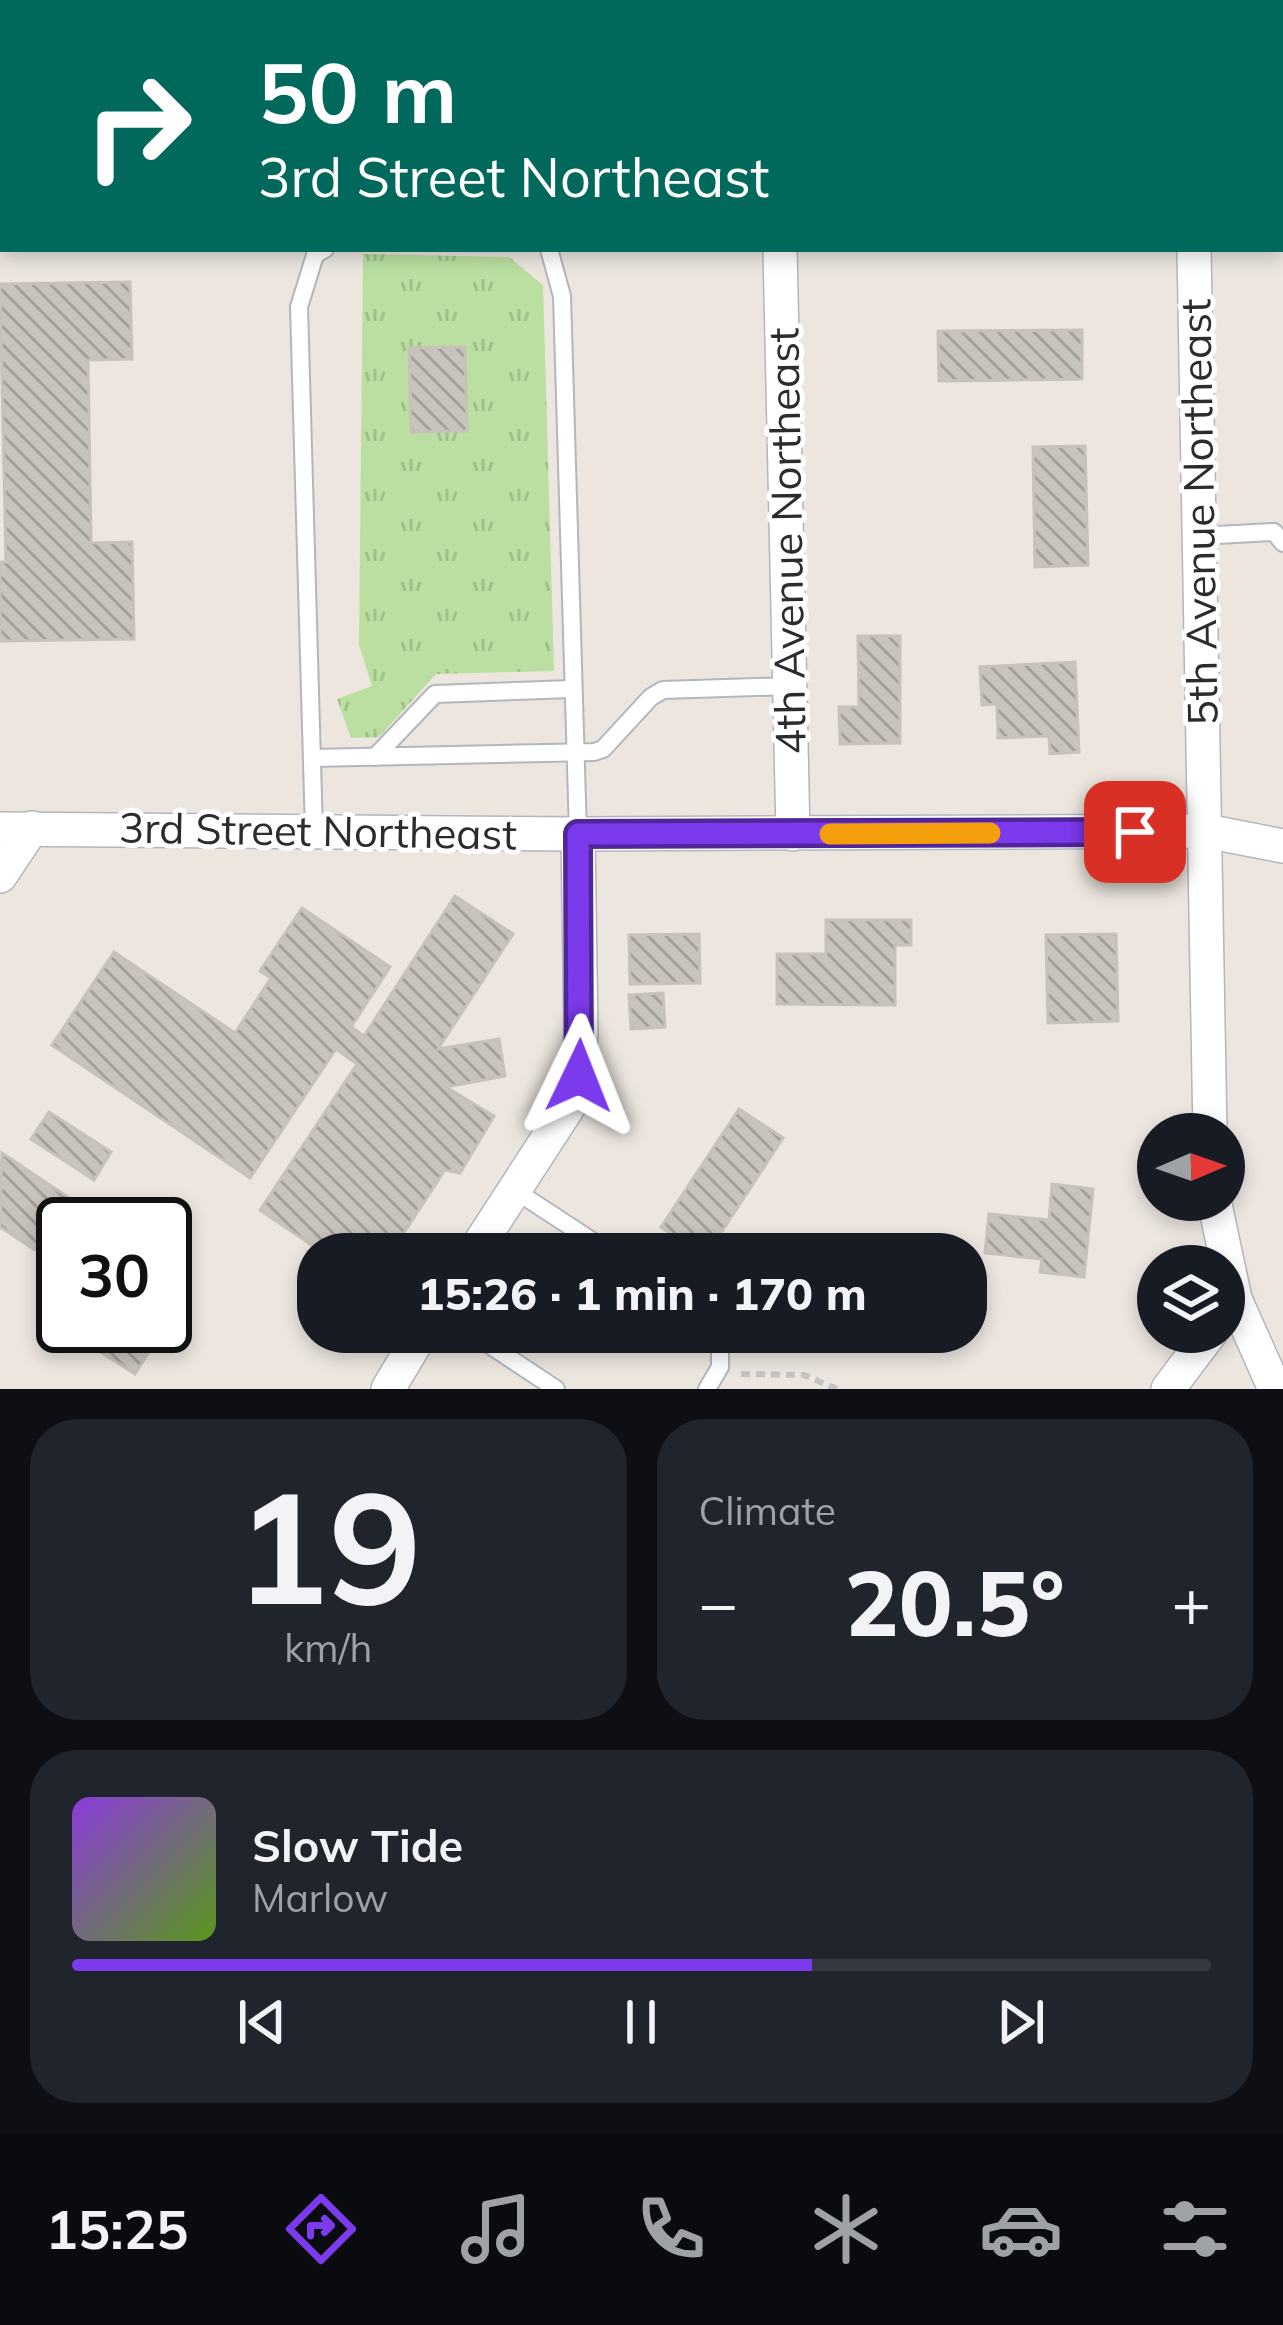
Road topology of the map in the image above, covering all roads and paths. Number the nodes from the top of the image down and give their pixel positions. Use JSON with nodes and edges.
{"nodes":[{"id":1,"x":320,"y":252,"type":"edge"},
{"id":2,"x":550,"y":252,"type":"edge"},
{"id":3,"x":780,"y":252,"type":"edge"},
{"id":4,"x":1194,"y":252,"type":"edge"},
{"id":5,"x":1199,"y":536,"type":"junction"},
{"id":6,"x":1283,"y":543,"type":"edge"},
{"id":7,"x":790,"y":686,"type":"junction"},
{"id":8,"x":572,"y":688,"type":"junction"},
{"id":9,"x":575,"y":754,"type":"junction"},
{"id":10,"x":311,"y":758,"type":"junction"},
{"id":11,"x":375,"y":758,"type":"junction"},
{"id":12,"x":16,"y":828,"type":"edge"},
{"id":13,"x":1206,"y":831,"type":"junction"},
{"id":14,"x":314,"y":832,"type":"junction"},
{"id":15,"x":578,"y":834,"type":"junction"},
{"id":16,"x":794,"y":834,"type":"junction"},
{"id":17,"x":1283,"y":846,"type":"edge"},
{"id":18,"x":0,"y":876,"type":"edge"},
{"id":19,"x":1210,"y":1113,"type":"edge"},
{"id":20,"x":516,"y":1191,"type":"junction"},
{"id":21,"x":487,"y":1233,"type":"edge"},
{"id":22,"x":580,"y":1233,"type":"edge"},
{"id":23,"x":1245,"y":1334,"type":"edge"},
{"id":24,"x":409,"y":1353,"type":"edge"},
{"id":25,"x":502,"y":1353,"type":"edge"},
{"id":26,"x":719,"y":1353,"type":"edge"},
{"id":27,"x":1195,"y":1353,"type":"edge"},
{"id":28,"x":735,"y":1372,"type":"dead end"},
{"id":29,"x":388,"y":1389,"type":"edge"},
{"id":30,"x":556,"y":1389,"type":"edge"},
{"id":31,"x":707,"y":1389,"type":"edge"},
{"id":32,"x":837,"y":1389,"type":"edge"},
{"id":33,"x":1168,"y":1389,"type":"edge"},
{"id":34,"x":1275,"y":1389,"type":"edge"}],
"edges":[{"from":1,"to":10,"type":"lane"},
{"from":2,"to":8,"type":"lane"},
{"from":3,"to":7,"type":"street","name":"4th Avenue Northeast"},
{"from":4,"to":5,"type":"street","name":"5th Avenue Northeast"},
{"from":5,"to":6,"type":"lane"},
{"from":5,"to":13,"type":"street","name":"5th Avenue Northeast"},
{"from":7,"to":9,"type":"lane"},
{"from":7,"to":16,"type":"street","name":"4th Avenue Northeast"},
{"from":8,"to":9,"type":"lane"},
{"from":8,"to":11,"type":"lane"},
{"from":9,"to":11,"type":"lane"},
{"from":9,"to":15,"type":"lane"},
{"from":10,"to":11,"type":"lane"},
{"from":10,"to":14,"type":"lane"},
{"from":12,"to":14,"type":"street","name":"3rd Street Northeast"},
{"from":12,"to":18,"type":"street"},
{"from":13,"to":16,"type":"street","name":"3rd Street Northeast"},
{"from":13,"to":17,"type":"street","name":"3rd Street Northeast"},
{"from":13,"to":19,"type":"street","name":"5th Avenue Northeast"},
{"from":14,"to":15,"type":"street","name":"3rd Street Northeast"},
{"from":15,"to":16,"type":"street","name":"3rd Street Northeast"},
{"from":15,"to":20,"type":"street"},
{"from":20,"to":21,"type":"street"},
{"from":20,"to":22,"type":"lane"},
{"from":23,"to":34,"type":"street"},
{"from":24,"to":29,"type":"street"},
{"from":25,"to":30,"type":"lane"},
{"from":26,"to":31,"type":"lane"},
{"from":27,"to":33,"type":"street"},
{"from":28,"to":32,"type":"path"}]}
